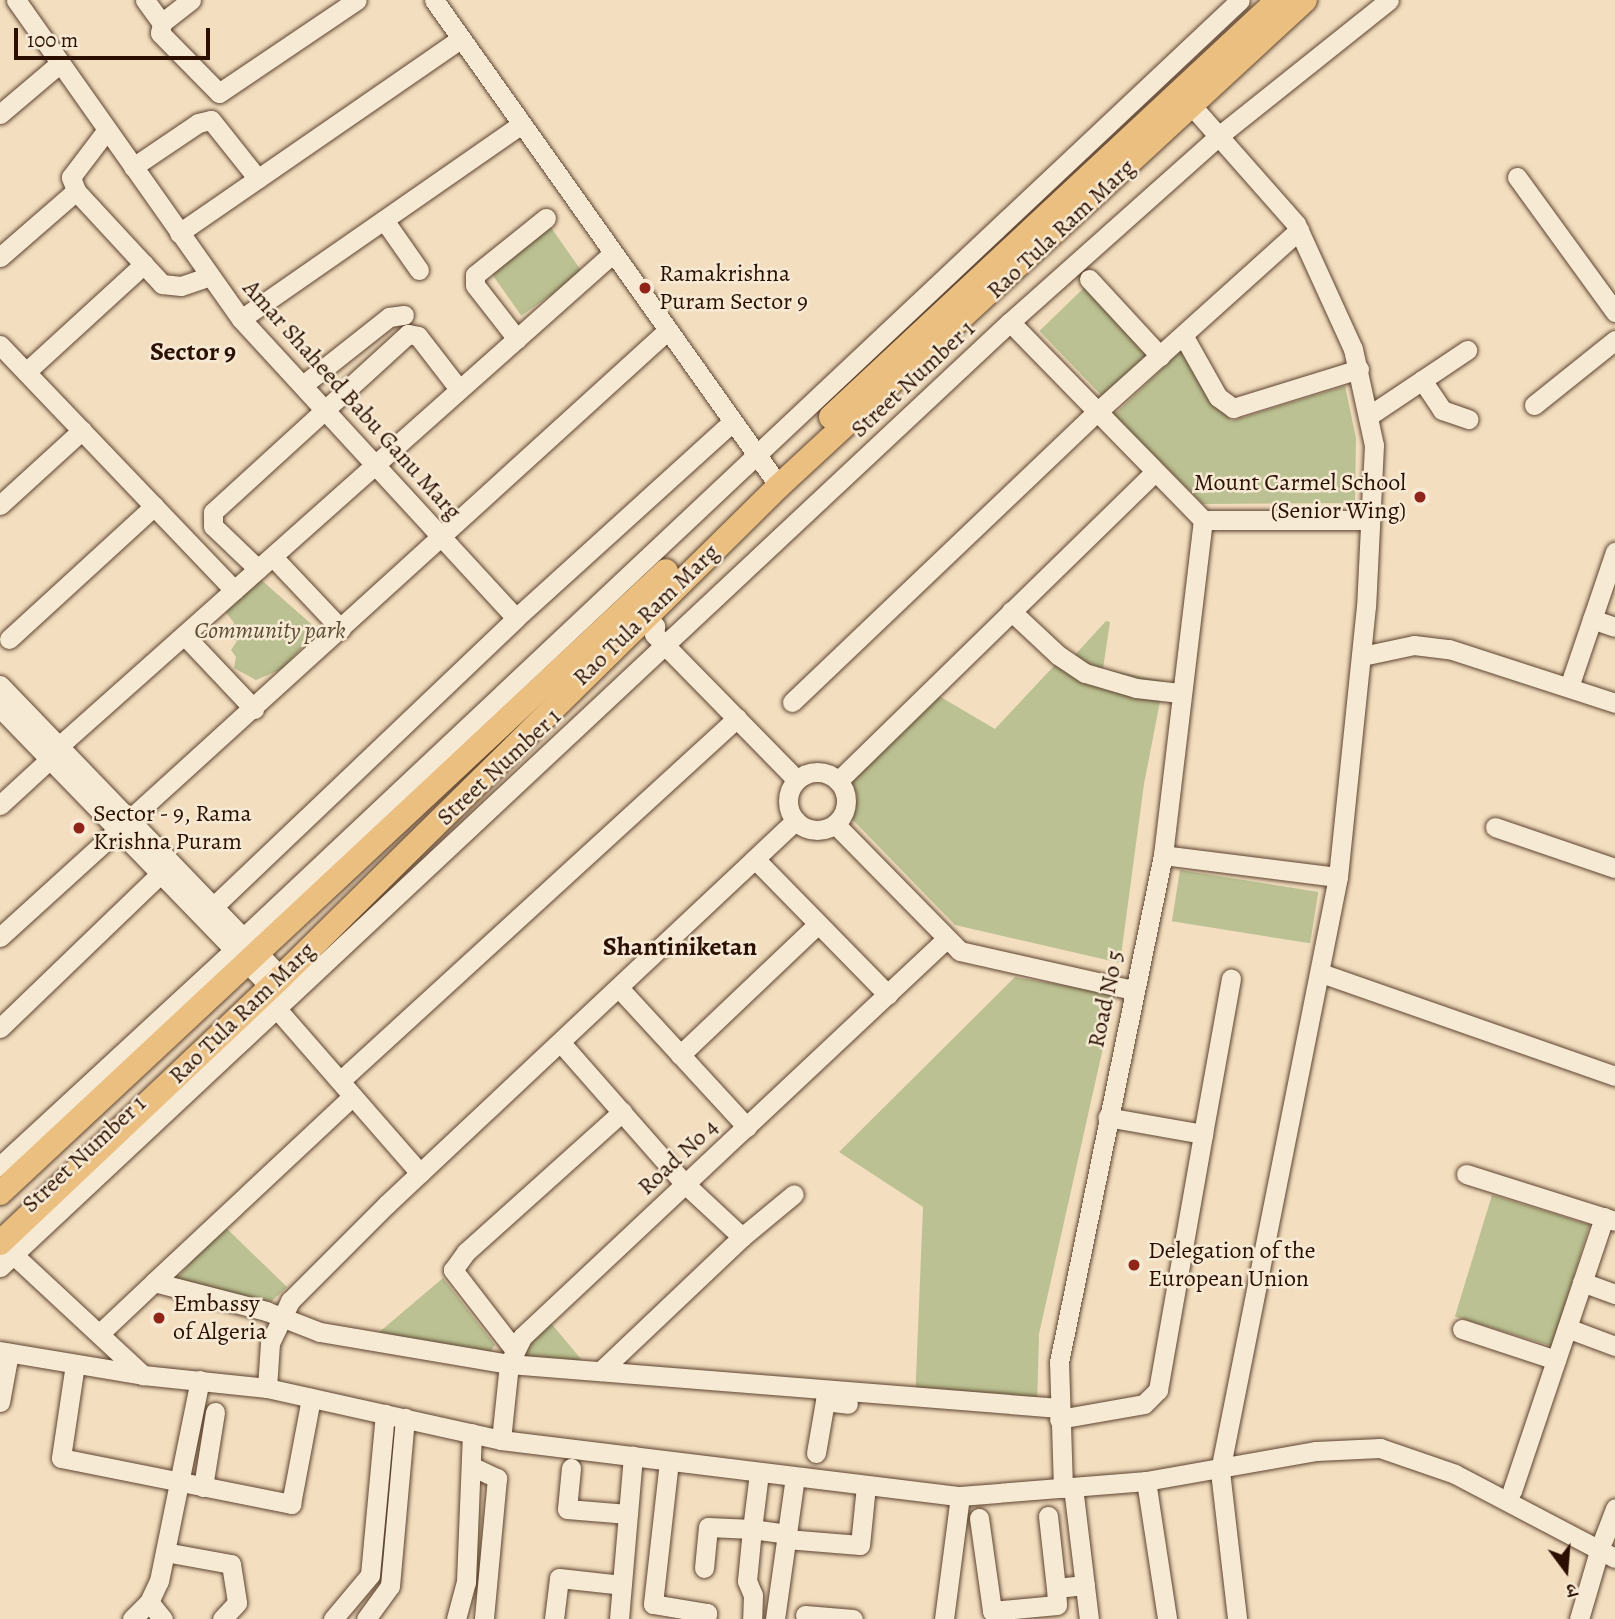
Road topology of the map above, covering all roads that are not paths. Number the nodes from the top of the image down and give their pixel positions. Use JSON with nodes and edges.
{"nodes":[{"id":1,"x":145,"y":0,"type":"edge"},
{"id":2,"x":191,"y":0,"type":"edge"},
{"id":3,"x":357,"y":0,"type":"edge"},
{"id":4,"x":433,"y":0,"type":"edge"},
{"id":5,"x":1240,"y":0,"type":"edge"},
{"id":6,"x":1278,"y":0,"type":"edge"},
{"id":7,"x":1305,"y":0,"type":"edge"},
{"id":8,"x":1389,"y":0,"type":"edge"},
{"id":9,"x":22,"y":2,"type":"edge"},
{"id":10,"x":162,"y":23,"type":"junction"},
{"id":11,"x":460,"y":39,"type":"junction"},
{"id":12,"x":59,"y":64,"type":"junction"},
{"id":13,"x":1192,"y":106,"type":"junction"},
{"id":14,"x":0,"y":114,"type":"edge"},
{"id":15,"x":520,"y":125,"type":"junction"},
{"id":16,"x":106,"y":131,"type":"junction"},
{"id":17,"x":1220,"y":135,"type":"junction"},
{"id":18,"x":133,"y":167,"type":"junction"},
{"id":19,"x":1517,"y":177,"type":"dead end"},
{"id":20,"x":258,"y":179,"type":"junction"},
{"id":21,"x":76,"y":191,"type":"junction"},
{"id":22,"x":546,"y":218,"type":"dead end"},
{"id":23,"x":384,"y":220,"type":"junction"},
{"id":24,"x":1298,"y":230,"type":"junction"},
{"id":25,"x":179,"y":233,"type":"junction"},
{"id":26,"x":612,"y":254,"type":"junction"},
{"id":27,"x":0,"y":257,"type":"edge"},
{"id":28,"x":144,"y":264,"type":"junction"},
{"id":29,"x":419,"y":270,"type":"dead end"},
{"id":30,"x":210,"y":275,"type":"junction"},
{"id":31,"x":1089,"y":279,"type":"dead end"},
{"id":32,"x":1615,"y":312,"type":"edge"},
{"id":33,"x":404,"y":315,"type":"dead end"},
{"id":34,"x":241,"y":319,"type":"junction"},
{"id":35,"x":1010,"y":322,"type":"junction"},
{"id":36,"x":667,"y":331,"type":"junction"},
{"id":37,"x":1183,"y":335,"type":"junction"},
{"id":38,"x":517,"y":339,"type":"junction"},
{"id":39,"x":1615,"y":340,"type":"edge"},
{"id":40,"x":0,"y":345,"type":"edge"},
{"id":41,"x":1467,"y":350,"type":"dead end"},
{"id":42,"x":1160,"y":356,"type":"junction"},
{"id":43,"x":1359,"y":369,"type":"junction"},
{"id":44,"x":26,"y":372,"type":"junction"},
{"id":45,"x":1422,"y":380,"type":"junction"},
{"id":46,"x":303,"y":386,"type":"junction"},
{"id":47,"x":459,"y":389,"type":"junction"},
{"id":48,"x":1534,"y":405,"type":"dead end"},
{"id":49,"x":326,"y":410,"type":"junction"},
{"id":50,"x":1097,"y":412,"type":"junction"},
{"id":51,"x":1370,"y":415,"type":"junction"},
{"id":52,"x":1468,"y":419,"type":"dead end"},
{"id":53,"x":732,"y":422,"type":"junction"},
{"id":54,"x":82,"y":430,"type":"junction"},
{"id":55,"x":755,"y":454,"type":"junction"},
{"id":56,"x":375,"y":464,"type":"junction"},
{"id":57,"x":1155,"y":472,"type":"junction"},
{"id":58,"x":774,"y":480,"type":"junction"},
{"id":59,"x":0,"y":505,"type":"edge"},
{"id":60,"x":154,"y":506,"type":"junction"},
{"id":61,"x":1203,"y":520,"type":"junction"},
{"id":62,"x":1369,"y":520,"type":"junction"},
{"id":63,"x":441,"y":537,"type":"junction"},
{"id":64,"x":1614,"y":558,"type":"edge"},
{"id":65,"x":265,"y":563,"type":"junction"},
{"id":66,"x":234,"y":590,"type":"junction"},
{"id":67,"x":1011,"y":611,"type":"junction"},
{"id":68,"x":516,"y":618,"type":"junction"},
{"id":69,"x":1592,"y":619,"type":"junction"},
{"id":70,"x":650,"y":620,"type":"junction"},
{"id":71,"x":1615,"y":627,"type":"edge"},
{"id":72,"x":341,"y":629,"type":"junction"},
{"id":73,"x":184,"y":635,"type":"junction"},
{"id":74,"x":9,"y":639,"type":"dead end"},
{"id":75,"x":670,"y":641,"type":"junction"},
{"id":76,"x":1367,"y":655,"type":"dead end"},
{"id":77,"x":711,"y":682,"type":"junction"},
{"id":78,"x":0,"y":685,"type":"edge"},
{"id":79,"x":1569,"y":687,"type":"junction"},
{"id":80,"x":1180,"y":693,"type":"junction"},
{"id":81,"x":792,"y":702,"type":"dead end"},
{"id":82,"x":1615,"y":703,"type":"edge"},
{"id":83,"x":0,"y":708,"type":"edge"},
{"id":84,"x":254,"y":709,"type":"junction"},
{"id":85,"x":737,"y":718,"type":"junction"},
{"id":86,"x":55,"y":752,"type":"junction"},
{"id":87,"x":801,"y":778,"type":"junction"},
{"id":88,"x":838,"y":781,"type":"junction"},
{"id":89,"x":0,"y":805,"type":"edge"},
{"id":90,"x":796,"y":820,"type":"junction"},
{"id":91,"x":835,"y":824,"type":"junction"},
{"id":92,"x":126,"y":826,"type":"junction"},
{"id":93,"x":1495,"y":827,"type":"dead end"},
{"id":94,"x":1163,"y":855,"type":"junction"},
{"id":95,"x":755,"y":859,"type":"junction"},
{"id":96,"x":1615,"y":867,"type":"edge"},
{"id":97,"x":161,"y":873,"type":"junction"},
{"id":98,"x":1338,"y":877,"type":"junction"},
{"id":99,"x":214,"y":906,"type":"junction"},
{"id":100,"x":818,"y":924,"type":"junction"},
{"id":101,"x":0,"y":937,"type":"edge"},
{"id":102,"x":945,"y":940,"type":"junction"},
{"id":103,"x":246,"y":950,"type":"junction"},
{"id":104,"x":1321,"y":973,"type":"junction"},
{"id":105,"x":1231,"y":978,"type":"dead end"},
{"id":106,"x":619,"y":988,"type":"junction"},
{"id":107,"x":1133,"y":990,"type":"junction"},
{"id":108,"x":276,"y":991,"type":"junction"},
{"id":109,"x":887,"y":995,"type":"junction"},
{"id":110,"x":0,"y":1028,"type":"edge"},
{"id":111,"x":561,"y":1042,"type":"junction"},
{"id":112,"x":680,"y":1055,"type":"junction"},
{"id":113,"x":1615,"y":1076,"type":"edge"},
{"id":114,"x":340,"y":1081,"type":"junction"},
{"id":115,"x":353,"y":1096,"type":"junction"},
{"id":116,"x":622,"y":1112,"type":"junction"},
{"id":117,"x":1107,"y":1117,"type":"junction"},
{"id":118,"x":747,"y":1127,"type":"junction"},
{"id":119,"x":1203,"y":1133,"type":"junction"},
{"id":120,"x":0,"y":1166,"type":"edge"},
{"id":121,"x":419,"y":1173,"type":"junction"},
{"id":122,"x":1466,"y":1174,"type":"dead end"},
{"id":123,"x":685,"y":1184,"type":"junction"},
{"id":124,"x":0,"y":1193,"type":"edge"},
{"id":125,"x":794,"y":1194,"type":"dead end"},
{"id":126,"x":1609,"y":1219,"type":"edge"},
{"id":127,"x":742,"y":1237,"type":"junction"},
{"id":128,"x":3,"y":1252,"type":"edge"},
{"id":129,"x":154,"y":1282,"type":"junction"},
{"id":130,"x":1582,"y":1282,"type":"junction"},
{"id":131,"x":1615,"y":1294,"type":"edge"},
{"id":132,"x":279,"y":1318,"type":"junction"},
{"id":133,"x":1567,"y":1328,"type":"junction"},
{"id":134,"x":1462,"y":1329,"type":"dead end"},
{"id":135,"x":99,"y":1334,"type":"junction"},
{"id":136,"x":1615,"y":1346,"type":"edge"},
{"id":137,"x":5,"y":1352,"type":"edge"},
{"id":138,"x":512,"y":1356,"type":"junction"},
{"id":139,"x":1556,"y":1360,"type":"junction"},
{"id":140,"x":75,"y":1364,"type":"junction"},
{"id":141,"x":601,"y":1371,"type":"junction"},
{"id":142,"x":143,"y":1375,"type":"junction"},
{"id":143,"x":200,"y":1380,"type":"junction"},
{"id":144,"x":267,"y":1388,"type":"junction"},
{"id":145,"x":312,"y":1398,"type":"junction"},
{"id":146,"x":0,"y":1402,"type":"edge"},
{"id":147,"x":1033,"y":1406,"type":"junction"},
{"id":148,"x":215,"y":1412,"type":"dead end"},
{"id":149,"x":385,"y":1414,"type":"junction"},
{"id":150,"x":1059,"y":1414,"type":"junction"},
{"id":151,"x":405,"y":1418,"type":"junction"},
{"id":152,"x":472,"y":1433,"type":"junction"},
{"id":153,"x":501,"y":1440,"type":"junction"},
{"id":154,"x":816,"y":1453,"type":"dead end"},
{"id":155,"x":633,"y":1456,"type":"junction"},
{"id":156,"x":669,"y":1461,"type":"junction"},
{"id":157,"x":471,"y":1466,"type":"junction"},
{"id":158,"x":571,"y":1468,"type":"dead end"},
{"id":159,"x":1220,"y":1471,"type":"junction"},
{"id":160,"x":759,"y":1473,"type":"junction"},
{"id":161,"x":795,"y":1477,"type":"junction"},
{"id":162,"x":1146,"y":1481,"type":"junction"},
{"id":163,"x":179,"y":1482,"type":"junction"},
{"id":164,"x":866,"y":1486,"type":"junction"},
{"id":165,"x":203,"y":1487,"type":"junction"},
{"id":166,"x":1068,"y":1487,"type":"junction"},
{"id":167,"x":1512,"y":1491,"type":"dead end"},
{"id":168,"x":960,"y":1496,"type":"junction"},
{"id":169,"x":1615,"y":1508,"type":"edge"},
{"id":170,"x":628,"y":1514,"type":"junction"},
{"id":171,"x":1048,"y":1516,"type":"dead end"},
{"id":172,"x":979,"y":1518,"type":"dead end"},
{"id":173,"x":752,"y":1529,"type":"junction"},
{"id":174,"x":786,"y":1536,"type":"junction"},
{"id":175,"x":1606,"y":1549,"type":"edge"},
{"id":176,"x":165,"y":1552,"type":"junction"},
{"id":177,"x":704,"y":1568,"type":"dead end"},
{"id":178,"x":371,"y":1570,"type":"junction"},
{"id":179,"x":392,"y":1574,"type":"junction"},
{"id":180,"x":1085,"y":1585,"type":"junction"},
{"id":181,"x":1056,"y":1588,"type":"junction"},
{"id":182,"x":149,"y":1602,"type":"junction"},
{"id":183,"x":620,"y":1602,"type":"edge"},
{"id":184,"x":659,"y":1609,"type":"edge"},
{"id":185,"x":753,"y":1612,"type":"edge"},
{"id":186,"x":776,"y":1613,"type":"edge"},
{"id":187,"x":805,"y":1615,"type":"dead end"},
{"id":188,"x":132,"y":1619,"type":"edge"},
{"id":189,"x":163,"y":1619,"type":"edge"},
{"id":190,"x":222,"y":1619,"type":"edge"},
{"id":191,"x":333,"y":1619,"type":"edge"},
{"id":192,"x":366,"y":1619,"type":"edge"},
{"id":193,"x":456,"y":1619,"type":"edge"},
{"id":194,"x":484,"y":1619,"type":"edge"},
{"id":195,"x":554,"y":1619,"type":"edge"},
{"id":196,"x":706,"y":1619,"type":"edge"},
{"id":197,"x":853,"y":1619,"type":"edge"},
{"id":198,"x":944,"y":1619,"type":"edge"},
{"id":199,"x":1089,"y":1619,"type":"edge"},
{"id":200,"x":1167,"y":1619,"type":"edge"},
{"id":201,"x":1237,"y":1619,"type":"edge"},
{"id":202,"x":1579,"y":1619,"type":"edge"}],
"edges":[{"from":1,"to":10,"type":"street"},
{"from":2,"to":10,"type":"street"},
{"from":3,"to":10,"type":"street"},
{"from":4,"to":11,"type":"street"},
{"from":5,"to":55,"type":"street"},
{"from":6,"to":58,"type":"main road","name":"Rao Tula Ram Marg"},
{"from":7,"to":13,"type":"main road","name":"Rao Tula Ram Marg"},
{"from":8,"to":17,"type":"street","name":"Street Number 1"},
{"from":9,"to":12,"type":"street","name":"Amar Shaheed Babu Ganu Marg"},
{"from":11,"to":15,"type":"street"},
{"from":11,"to":20,"type":"street"},
{"from":12,"to":14,"type":"street"},
{"from":12,"to":16,"type":"street","name":"Amar Shaheed Babu Ganu Marg"},
{"from":13,"to":17,"type":"street"},
{"from":13,"to":58,"type":"main road","name":"Rao Tula Ram Marg"},
{"from":15,"to":23,"type":"street"},
{"from":15,"to":26,"type":"street"},
{"from":16,"to":18,"type":"street","name":"Amar Shaheed Babu Ganu Marg"},
{"from":16,"to":21,"type":"street"},
{"from":17,"to":24,"type":"street"},
{"from":17,"to":35,"type":"street","name":"Street Number 1"},
{"from":18,"to":20,"type":"street"},
{"from":18,"to":25,"type":"street","name":"Amar Shaheed Babu Ganu Marg"},
{"from":19,"to":32,"type":"street"},
{"from":20,"to":25,"type":"street"},
{"from":21,"to":27,"type":"street"},
{"from":21,"to":28,"type":"street"},
{"from":22,"to":38,"type":"street"},
{"from":23,"to":29,"type":"street"},
{"from":23,"to":34,"type":"street"},
{"from":24,"to":37,"type":"street"},
{"from":24,"to":43,"type":"street"},
{"from":25,"to":30,"type":"street","name":"Amar Shaheed Babu Ganu Marg"},
{"from":26,"to":36,"type":"street"},
{"from":26,"to":38,"type":"street"},
{"from":28,"to":30,"type":"street"},
{"from":28,"to":44,"type":"street"},
{"from":30,"to":34,"type":"street","name":"Amar Shaheed Babu Ganu Marg"},
{"from":31,"to":42,"type":"street"},
{"from":33,"to":46,"type":"street"},
{"from":34,"to":46,"type":"street","name":"Amar Shaheed Babu Ganu Marg"},
{"from":35,"to":50,"type":"street"},
{"from":35,"to":75,"type":"street","name":"Street Number 1"},
{"from":36,"to":53,"type":"street"},
{"from":36,"to":63,"type":"street"},
{"from":37,"to":42,"type":"street"},
{"from":37,"to":43,"type":"street"},
{"from":38,"to":47,"type":"street"},
{"from":39,"to":48,"type":"street"},
{"from":40,"to":44,"type":"street"},
{"from":41,"to":45,"type":"street"},
{"from":42,"to":50,"type":"street"},
{"from":43,"to":51,"type":"street"},
{"from":44,"to":54,"type":"street"},
{"from":45,"to":51,"type":"street"},
{"from":45,"to":52,"type":"street"},
{"from":46,"to":49,"type":"street","name":"Amar Shaheed Babu Ganu Marg"},
{"from":47,"to":49,"type":"street"},
{"from":47,"to":56,"type":"street"},
{"from":49,"to":56,"type":"street","name":"Amar Shaheed Babu Ganu Marg"},
{"from":49,"to":65,"type":"street"},
{"from":50,"to":57,"type":"street"},
{"from":50,"to":81,"type":"street"},
{"from":51,"to":62,"type":"street"},
{"from":53,"to":55,"type":"street"},
{"from":53,"to":68,"type":"street"},
{"from":54,"to":59,"type":"street"},
{"from":54,"to":60,"type":"street"},
{"from":55,"to":58,"type":"street"},
{"from":55,"to":103,"type":"street"},
{"from":56,"to":63,"type":"street","name":"Amar Shaheed Babu Ganu Marg"},
{"from":56,"to":65,"type":"street"},
{"from":57,"to":61,"type":"street"},
{"from":57,"to":67,"type":"street"},
{"from":58,"to":70,"type":"main road","name":"Rao Tula Ram Marg"},
{"from":58,"to":103,"type":"main road","name":"Rao Tula Ram Marg"},
{"from":60,"to":66,"type":"street"},
{"from":60,"to":74,"type":"street"},
{"from":61,"to":62,"type":"street"},
{"from":61,"to":80,"type":"street","name":"Road No 5"},
{"from":62,"to":98,"type":"street"},
{"from":63,"to":68,"type":"street","name":"Amar Shaheed Babu Ganu Marg"},
{"from":63,"to":72,"type":"street"},
{"from":64,"to":69,"type":"street"},
{"from":65,"to":66,"type":"street"},
{"from":65,"to":72,"type":"street"},
{"from":66,"to":73,"type":"street"},
{"from":67,"to":80,"type":"street"},
{"from":67,"to":88,"type":"street"},
{"from":68,"to":99,"type":"street"},
{"from":69,"to":71,"type":"street"},
{"from":69,"to":79,"type":"street"},
{"from":70,"to":75,"type":"street"},
{"from":70,"to":108,"type":"main road","name":"Rao Tula Ram Marg"},
{"from":72,"to":84,"type":"street"},
{"from":73,"to":84,"type":"street"},
{"from":73,"to":86,"type":"street"},
{"from":75,"to":77,"type":"street"},
{"from":75,"to":108,"type":"street","name":"Street Number 1"},
{"from":76,"to":79,"type":"street"},
{"from":77,"to":85,"type":"street"},
{"from":77,"to":87,"type":"street"},
{"from":78,"to":86,"type":"street"},
{"from":79,"to":82,"type":"street"},
{"from":80,"to":94,"type":"street","name":"Road No 5"},
{"from":83,"to":86,"type":"street"},
{"from":84,"to":92,"type":"street"},
{"from":85,"to":87,"type":"street"},
{"from":85,"to":114,"type":"street"},
{"from":86,"to":89,"type":"street"},
{"from":86,"to":92,"type":"street"},
{"from":87,"to":88,"type":"street"},
{"from":87,"to":90,"type":"street"},
{"from":88,"to":91,"type":"street"},
{"from":90,"to":91,"type":"street"},
{"from":90,"to":95,"type":"street"},
{"from":91,"to":102,"type":"street"},
{"from":92,"to":97,"type":"street"},
{"from":92,"to":99,"type":"street"},
{"from":92,"to":101,"type":"street"},
{"from":93,"to":96,"type":"street"},
{"from":94,"to":98,"type":"street"},
{"from":94,"to":107,"type":"street","name":"Road No 5"},
{"from":95,"to":100,"type":"street"},
{"from":95,"to":106,"type":"street"},
{"from":97,"to":103,"type":"street"},
{"from":97,"to":110,"type":"street"},
{"from":98,"to":104,"type":"street"},
{"from":99,"to":103,"type":"street"},
{"from":100,"to":109,"type":"street"},
{"from":100,"to":112,"type":"street"},
{"from":102,"to":107,"type":"street"},
{"from":102,"to":109,"type":"street","name":"Road No 4"},
{"from":103,"to":108,"type":"street"},
{"from":103,"to":120,"type":"street"},
{"from":103,"to":124,"type":"main road","name":"Rao Tula Ram Marg"},
{"from":104,"to":113,"type":"street"},
{"from":104,"to":159,"type":"street"},
{"from":105,"to":119,"type":"street"},
{"from":106,"to":111,"type":"street"},
{"from":106,"to":112,"type":"street"},
{"from":107,"to":117,"type":"street","name":"Road No 5"},
{"from":108,"to":114,"type":"street"},
{"from":108,"to":128,"type":"main road","name":"Rao Tula Ram Marg"},
{"from":109,"to":118,"type":"street","name":"Road No 4"},
{"from":111,"to":116,"type":"street"},
{"from":111,"to":121,"type":"street"},
{"from":112,"to":118,"type":"street"},
{"from":114,"to":115,"type":"street"},
{"from":115,"to":121,"type":"street"},
{"from":115,"to":129,"type":"street"},
{"from":116,"to":123,"type":"street"},
{"from":116,"to":138,"type":"street"},
{"from":117,"to":119,"type":"street"},
{"from":117,"to":150,"type":"street","name":"Road No 5"},
{"from":118,"to":123,"type":"street","name":"Road No 4"},
{"from":119,"to":150,"type":"street"},
{"from":121,"to":132,"type":"street"},
{"from":122,"to":126,"type":"street"},
{"from":123,"to":127,"type":"street"},
{"from":123,"to":138,"type":"street","name":"Road No 4"},
{"from":125,"to":127,"type":"street"},
{"from":126,"to":130,"type":"street"},
{"from":127,"to":141,"type":"street"},
{"from":128,"to":135,"type":"street"},
{"from":129,"to":132,"type":"street"},
{"from":129,"to":135,"type":"street"},
{"from":130,"to":131,"type":"street"},
{"from":130,"to":133,"type":"street"},
{"from":132,"to":138,"type":"street"},
{"from":132,"to":144,"type":"street"},
{"from":133,"to":136,"type":"street"},
{"from":133,"to":139,"type":"street"},
{"from":134,"to":139,"type":"street"},
{"from":135,"to":142,"type":"street"},
{"from":137,"to":140,"type":"street"},
{"from":137,"to":146,"type":"street"},
{"from":138,"to":141,"type":"street"},
{"from":138,"to":153,"type":"street"},
{"from":139,"to":167,"type":"street"},
{"from":140,"to":142,"type":"street"},
{"from":140,"to":163,"type":"street"},
{"from":141,"to":147,"type":"street"},
{"from":142,"to":143,"type":"street"},
{"from":143,"to":144,"type":"street"},
{"from":143,"to":163,"type":"street"},
{"from":144,"to":145,"type":"street"},
{"from":145,"to":149,"type":"street"},
{"from":145,"to":165,"type":"street"},
{"from":147,"to":150,"type":"street"},
{"from":147,"to":154,"type":"street"},
{"from":148,"to":165,"type":"street"},
{"from":149,"to":151,"type":"street"},
{"from":149,"to":178,"type":"street"},
{"from":150,"to":166,"type":"street","name":"Road No 5"},
{"from":151,"to":152,"type":"street"},
{"from":151,"to":179,"type":"street"},
{"from":152,"to":153,"type":"street"},
{"from":152,"to":157,"type":"street"},
{"from":153,"to":155,"type":"street"},
{"from":155,"to":156,"type":"street"},
{"from":155,"to":170,"type":"street"},
{"from":156,"to":160,"type":"street"},
{"from":156,"to":184,"type":"street"},
{"from":157,"to":193,"type":"street"},
{"from":157,"to":194,"type":"street"},
{"from":158,"to":170,"type":"street"},
{"from":159,"to":162,"type":"street"},
{"from":159,"to":175,"type":"street"},
{"from":159,"to":201,"type":"street"},
{"from":160,"to":161,"type":"street"},
{"from":160,"to":173,"type":"street"},
{"from":161,"to":164,"type":"street"},
{"from":161,"to":174,"type":"street"},
{"from":162,"to":166,"type":"street"},
{"from":162,"to":200,"type":"street"},
{"from":163,"to":165,"type":"street"},
{"from":163,"to":176,"type":"street"},
{"from":164,"to":168,"type":"street"},
{"from":164,"to":174,"type":"street"},
{"from":166,"to":168,"type":"street"},
{"from":166,"to":180,"type":"street","name":"Road No 5"},
{"from":168,"to":198,"type":"street"},
{"from":169,"to":175,"type":"street"},
{"from":170,"to":183,"type":"street"},
{"from":171,"to":181,"type":"street"},
{"from":172,"to":181,"type":"street"},
{"from":173,"to":174,"type":"street"},
{"from":173,"to":177,"type":"street"},
{"from":173,"to":185,"type":"street"},
{"from":174,"to":186,"type":"street"},
{"from":175,"to":202,"type":"street"},
{"from":176,"to":182,"type":"street"},
{"from":176,"to":190,"type":"street"},
{"from":178,"to":179,"type":"street"},
{"from":178,"to":191,"type":"street"},
{"from":179,"to":192,"type":"street"},
{"from":180,"to":181,"type":"street"},
{"from":180,"to":199,"type":"street","name":"Road No 5"},
{"from":182,"to":188,"type":"street"},
{"from":182,"to":189,"type":"street"},
{"from":183,"to":184,"type":"street"},
{"from":183,"to":195,"type":"street"},
{"from":184,"to":196,"type":"street"},
{"from":185,"to":186,"type":"street"},
{"from":187,"to":197,"type":"street"}]}
